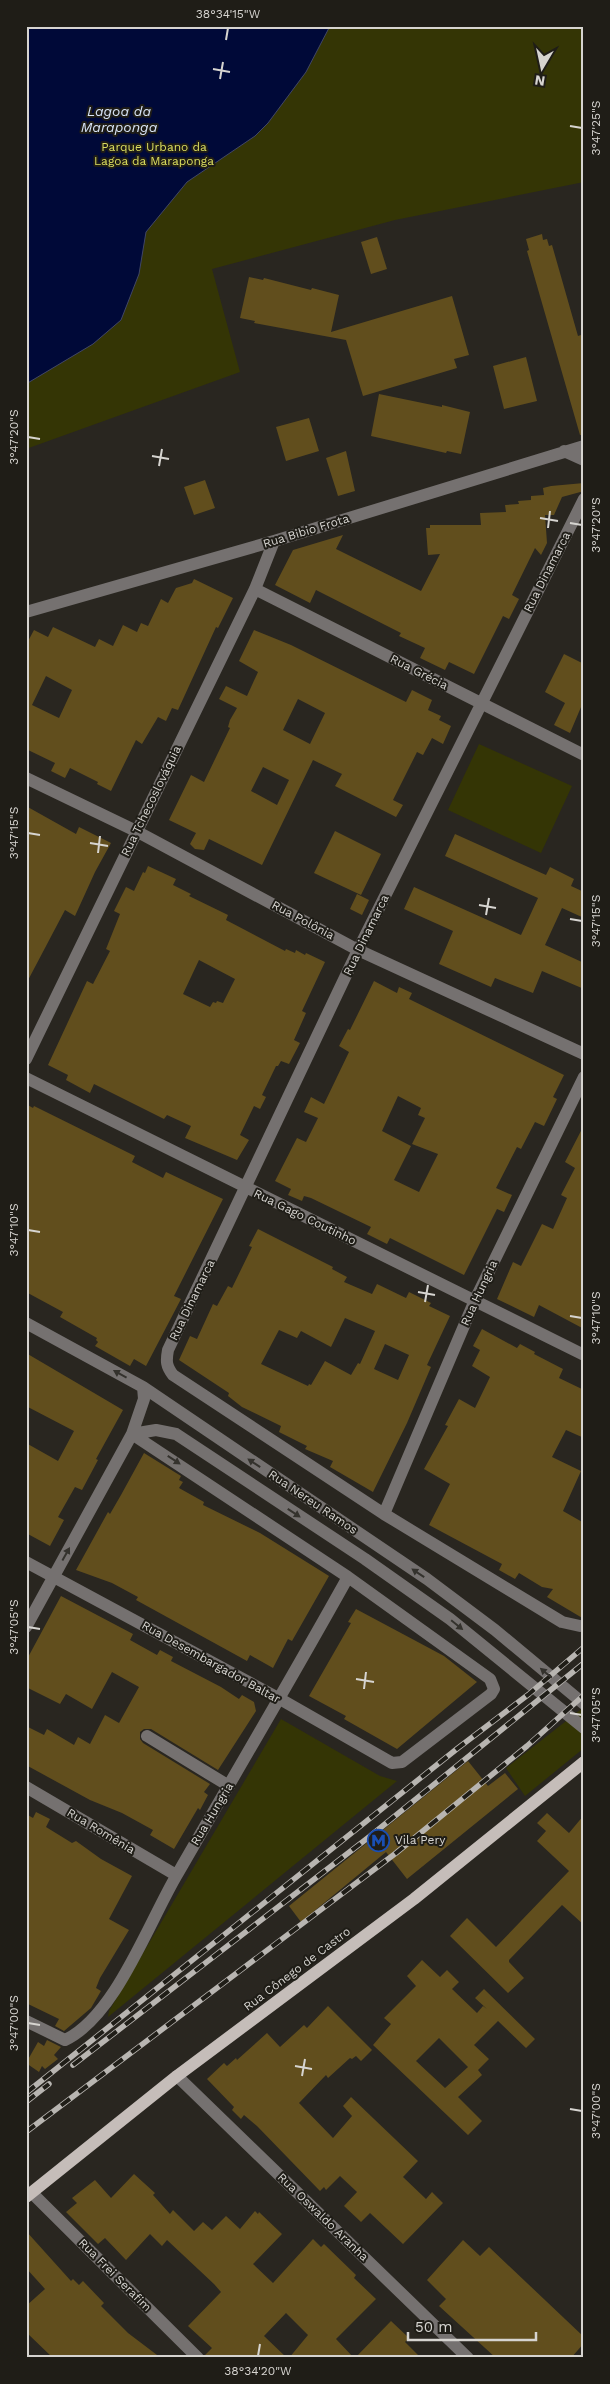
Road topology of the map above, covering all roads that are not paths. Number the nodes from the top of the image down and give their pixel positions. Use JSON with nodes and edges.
{"nodes":[{"id":1,"x":584,"y":446,"type":"edge"},
{"id":2,"x":564,"y":451,"type":"junction"},
{"id":3,"x":584,"y":460,"type":"edge"},
{"id":4,"x":584,"y":499,"type":"edge"},
{"id":5,"x":274,"y":541,"type":"junction"},
{"id":6,"x":255,"y":589,"type":"junction"},
{"id":7,"x":26,"y":612,"type":"edge"},
{"id":8,"x":481,"y":703,"type":"junction"},
{"id":9,"x":584,"y":755,"type":"edge"},
{"id":10,"x":26,"y":778,"type":"edge"},
{"id":11,"x":136,"y":831,"type":"junction"},
{"id":12,"x":358,"y":950,"type":"junction"},
{"id":13,"x":584,"y":1054,"type":"edge"},
{"id":14,"x":26,"y":1059,"type":"edge"},
{"id":15,"x":584,"y":1077,"type":"edge"},
{"id":16,"x":26,"y":1078,"type":"edge"},
{"id":17,"x":247,"y":1189,"type":"junction"},
{"id":18,"x":475,"y":1300,"type":"junction"},
{"id":19,"x":26,"y":1323,"type":"edge"},
{"id":20,"x":584,"y":1355,"type":"edge"},
{"id":21,"x":144,"y":1387,"type":"junction"},
{"id":22,"x":132,"y":1434,"type":"junction"},
{"id":23,"x":384,"y":1514,"type":"junction"},
{"id":24,"x":26,"y":1562,"type":"edge"},
{"id":25,"x":348,"y":1576,"type":"junction"},
{"id":26,"x":54,"y":1577,"type":"junction"},
{"id":27,"x":580,"y":1626,"type":"dead end"},
{"id":28,"x":26,"y":1627,"type":"edge"},
{"id":29,"x":280,"y":1699,"type":"junction"},
{"id":30,"x":584,"y":1704,"type":"edge"},
{"id":31,"x":584,"y":1728,"type":"edge"},
{"id":32,"x":147,"y":1736,"type":"dead end"},
{"id":33,"x":584,"y":1762,"type":"edge"},
{"id":34,"x":229,"y":1786,"type":"junction"},
{"id":35,"x":26,"y":1787,"type":"edge"},
{"id":36,"x":176,"y":1875,"type":"junction"},
{"id":37,"x":26,"y":2021,"type":"edge"},
{"id":38,"x":177,"y":2076,"type":"junction"},
{"id":39,"x":29,"y":2195,"type":"edge"},
{"id":40,"x":198,"y":2358,"type":"edge"},
{"id":41,"x":468,"y":2358,"type":"edge"}],
"edges":[{"from":1,"to":2,"type":"street","name":"Rua Bibio Frota"},
{"from":2,"to":3,"type":"street"},
{"from":2,"to":5,"type":"street","name":"Rua Bibio Frota"},
{"from":4,"to":8,"type":"street","name":"Rua Dinamarca"},
{"from":5,"to":6,"type":"street","name":"Rua Tchecoslováquia"},
{"from":5,"to":7,"type":"street","name":"Rua Bibio Frota"},
{"from":6,"to":8,"type":"street","name":"Rua Grécia"},
{"from":6,"to":11,"type":"street","name":"Rua Tchecoslováquia"},
{"from":8,"to":9,"type":"street","name":"Rua Grécia"},
{"from":8,"to":12,"type":"street","name":"Rua Dinamarca"},
{"from":10,"to":11,"type":"street","name":"Rua Polônia"},
{"from":11,"to":12,"type":"street","name":"Rua Polônia"},
{"from":11,"to":14,"type":"street","name":"Rua Tchecoslováquia"},
{"from":12,"to":13,"type":"street","name":"Rua Polônia"},
{"from":12,"to":17,"type":"street","name":"Rua Dinamarca"},
{"from":15,"to":18,"type":"street","name":"Rua Hungria"},
{"from":16,"to":17,"type":"street","name":"Rua Gago Coutinho"},
{"from":17,"to":18,"type":"street","name":"Rua Gago Coutinho"},
{"from":17,"to":23,"type":"street","name":"Rua Dinamarca"},
{"from":18,"to":20,"type":"street","name":"Rua Gago Coutinho"},
{"from":18,"to":23,"type":"street","name":"Rua Hungria"},
{"from":21,"to":19,"type":"street","name":"Rua Nereu Ramos","one_way":true},
{"from":21,"to":22,"type":"street"},
{"from":30,"to":21,"type":"street","name":"Rua Nereu Ramos","one_way":true},
{"from":22,"to":25,"type":"street","one_way":true},
{"from":26,"to":22,"type":"street","one_way":true},
{"from":22,"to":31,"type":"street","name":"Rua Nereu Ramos","one_way":true},
{"from":23,"to":27,"type":"street"},
{"from":24,"to":26,"type":"street","name":"Rua Desembargador Baltar"},
{"from":25,"to":29,"type":"street","name":"Rua Hungria"},
{"from":25,"to":29,"type":"street","name":"Rua Desembargador Baltar"},
{"from":26,"to":28,"type":"street"},
{"from":26,"to":29,"type":"street","name":"Rua Desembargador Baltar"},
{"from":29,"to":34,"type":"street","name":"Rua Hungria"},
{"from":32,"to":34,"type":"street"},
{"from":33,"to":38,"type":"main road","name":"Rua Cônego de Castro"},
{"from":34,"to":36,"type":"street","name":"Rua Hungria"},
{"from":35,"to":36,"type":"street","name":"Rua Romênia"},
{"from":36,"to":37,"type":"street","name":"Rua Hungria"},
{"from":38,"to":39,"type":"main road","name":"Rua Cônego de Castro"},
{"from":38,"to":41,"type":"street","name":"Rua Oswaldo Aranha"},
{"from":39,"to":40,"type":"street","name":"Rua Frei Serafim"}]}
